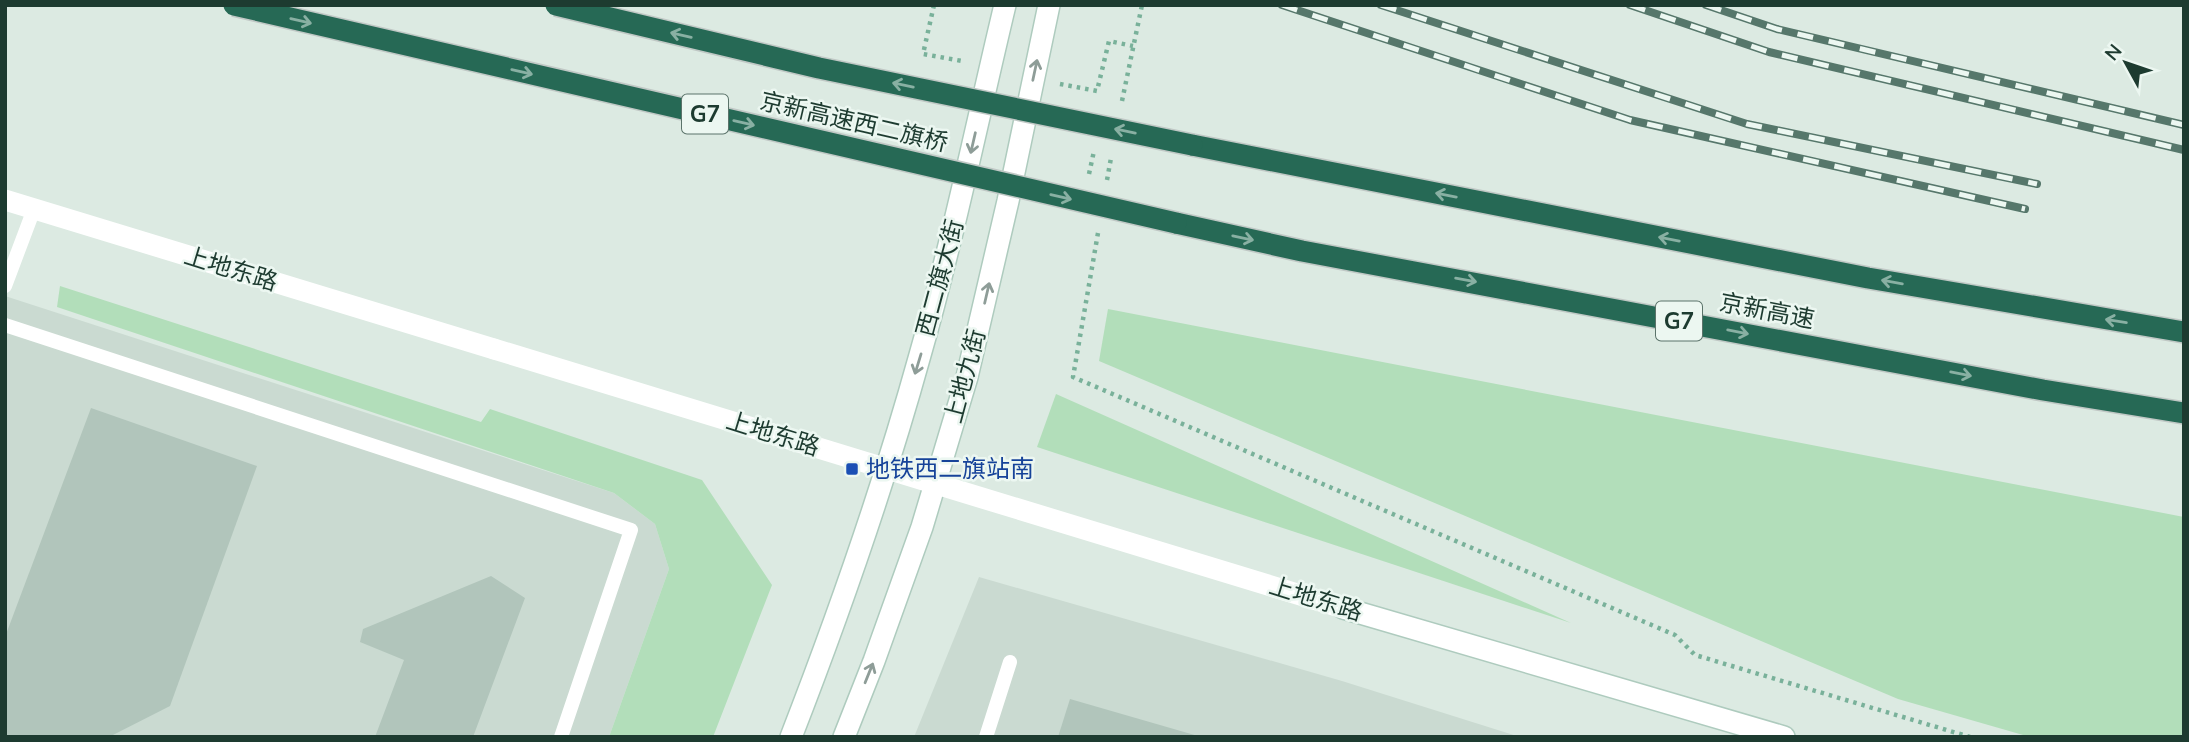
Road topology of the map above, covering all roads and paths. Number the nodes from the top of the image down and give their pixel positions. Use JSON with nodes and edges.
{"nodes":[{"id":1,"x":234,"y":5,"type":"edge"},
{"id":2,"x":556,"y":5,"type":"edge"},
{"id":3,"x":934,"y":5,"type":"edge"},
{"id":4,"x":1005,"y":5,"type":"edge"},
{"id":5,"x":1049,"y":5,"type":"edge"},
{"id":6,"x":1142,"y":5,"type":"edge"},
{"id":7,"x":1133,"y":46,"type":"junction"},
{"id":8,"x":990,"y":66,"type":"junction"},
{"id":9,"x":1034,"y":79,"type":"junction"},
{"id":10,"x":1121,"y":106,"type":"dead end"},
{"id":11,"x":1114,"y":145,"type":"dead end"},
{"id":12,"x":1106,"y":186,"type":"dead end"},
{"id":13,"x":5,"y":200,"type":"edge"},
{"id":14,"x":34,"y":209,"type":"junction"},
{"id":15,"x":1176,"y":223,"type":"joint"},
{"id":16,"x":1099,"y":227,"type":"dead end"},
{"id":17,"x":5,"y":286,"type":"edge"},
{"id":18,"x":5,"y":325,"type":"edge"},
{"id":19,"x":2184,"y":332,"type":"edge"},
{"id":20,"x":2184,"y":413,"type":"edge"},
{"id":21,"x":1010,"y":662,"type":"dead end"},
{"id":22,"x":561,"y":737,"type":"edge"},
{"id":23,"x":791,"y":737,"type":"edge"},
{"id":24,"x":844,"y":737,"type":"edge"},
{"id":25,"x":986,"y":737,"type":"edge"},
{"id":26,"x":1784,"y":737,"type":"edge"},
{"id":27,"x":1970,"y":737,"type":"edge"}],
"edges":[{"from":1,"to":15,"type":"highway","name":"京新高速西二旗桥","number":"G7","one_way":true,"bridge":true},
{"from":19,"to":2,"type":"highway","name":"京新高速西二旗桥","one_way":true,"bridge":true},
{"from":3,"to":8,"type":"path"},
{"from":4,"to":8,"type":"main road","name":"西二旗大街"},
{"from":9,"to":5,"type":"main road","name":"上地九街","one_way":true},
{"from":6,"to":7,"type":"path"},
{"from":7,"to":9,"type":"path"},
{"from":7,"to":10,"type":"path"},
{"from":8,"to":23,"type":"main road","name":"西二旗大街","one_way":true},
{"from":24,"to":9,"type":"main road","name":"上地九街","one_way":true},
{"from":11,"to":12,"type":"path"},
{"from":13,"to":14,"type":"main road","name":"上地东路"},
{"from":14,"to":17,"type":"lane"},
{"from":14,"to":26,"type":"main road","name":"上地东路","bridge":true},
{"from":15,"to":20,"type":"highway","name":"京新高速","number":"G7","one_way":true},
{"from":16,"to":27,"type":"path"},
{"from":18,"to":22,"type":"lane"},
{"from":21,"to":25,"type":"lane"}]}
